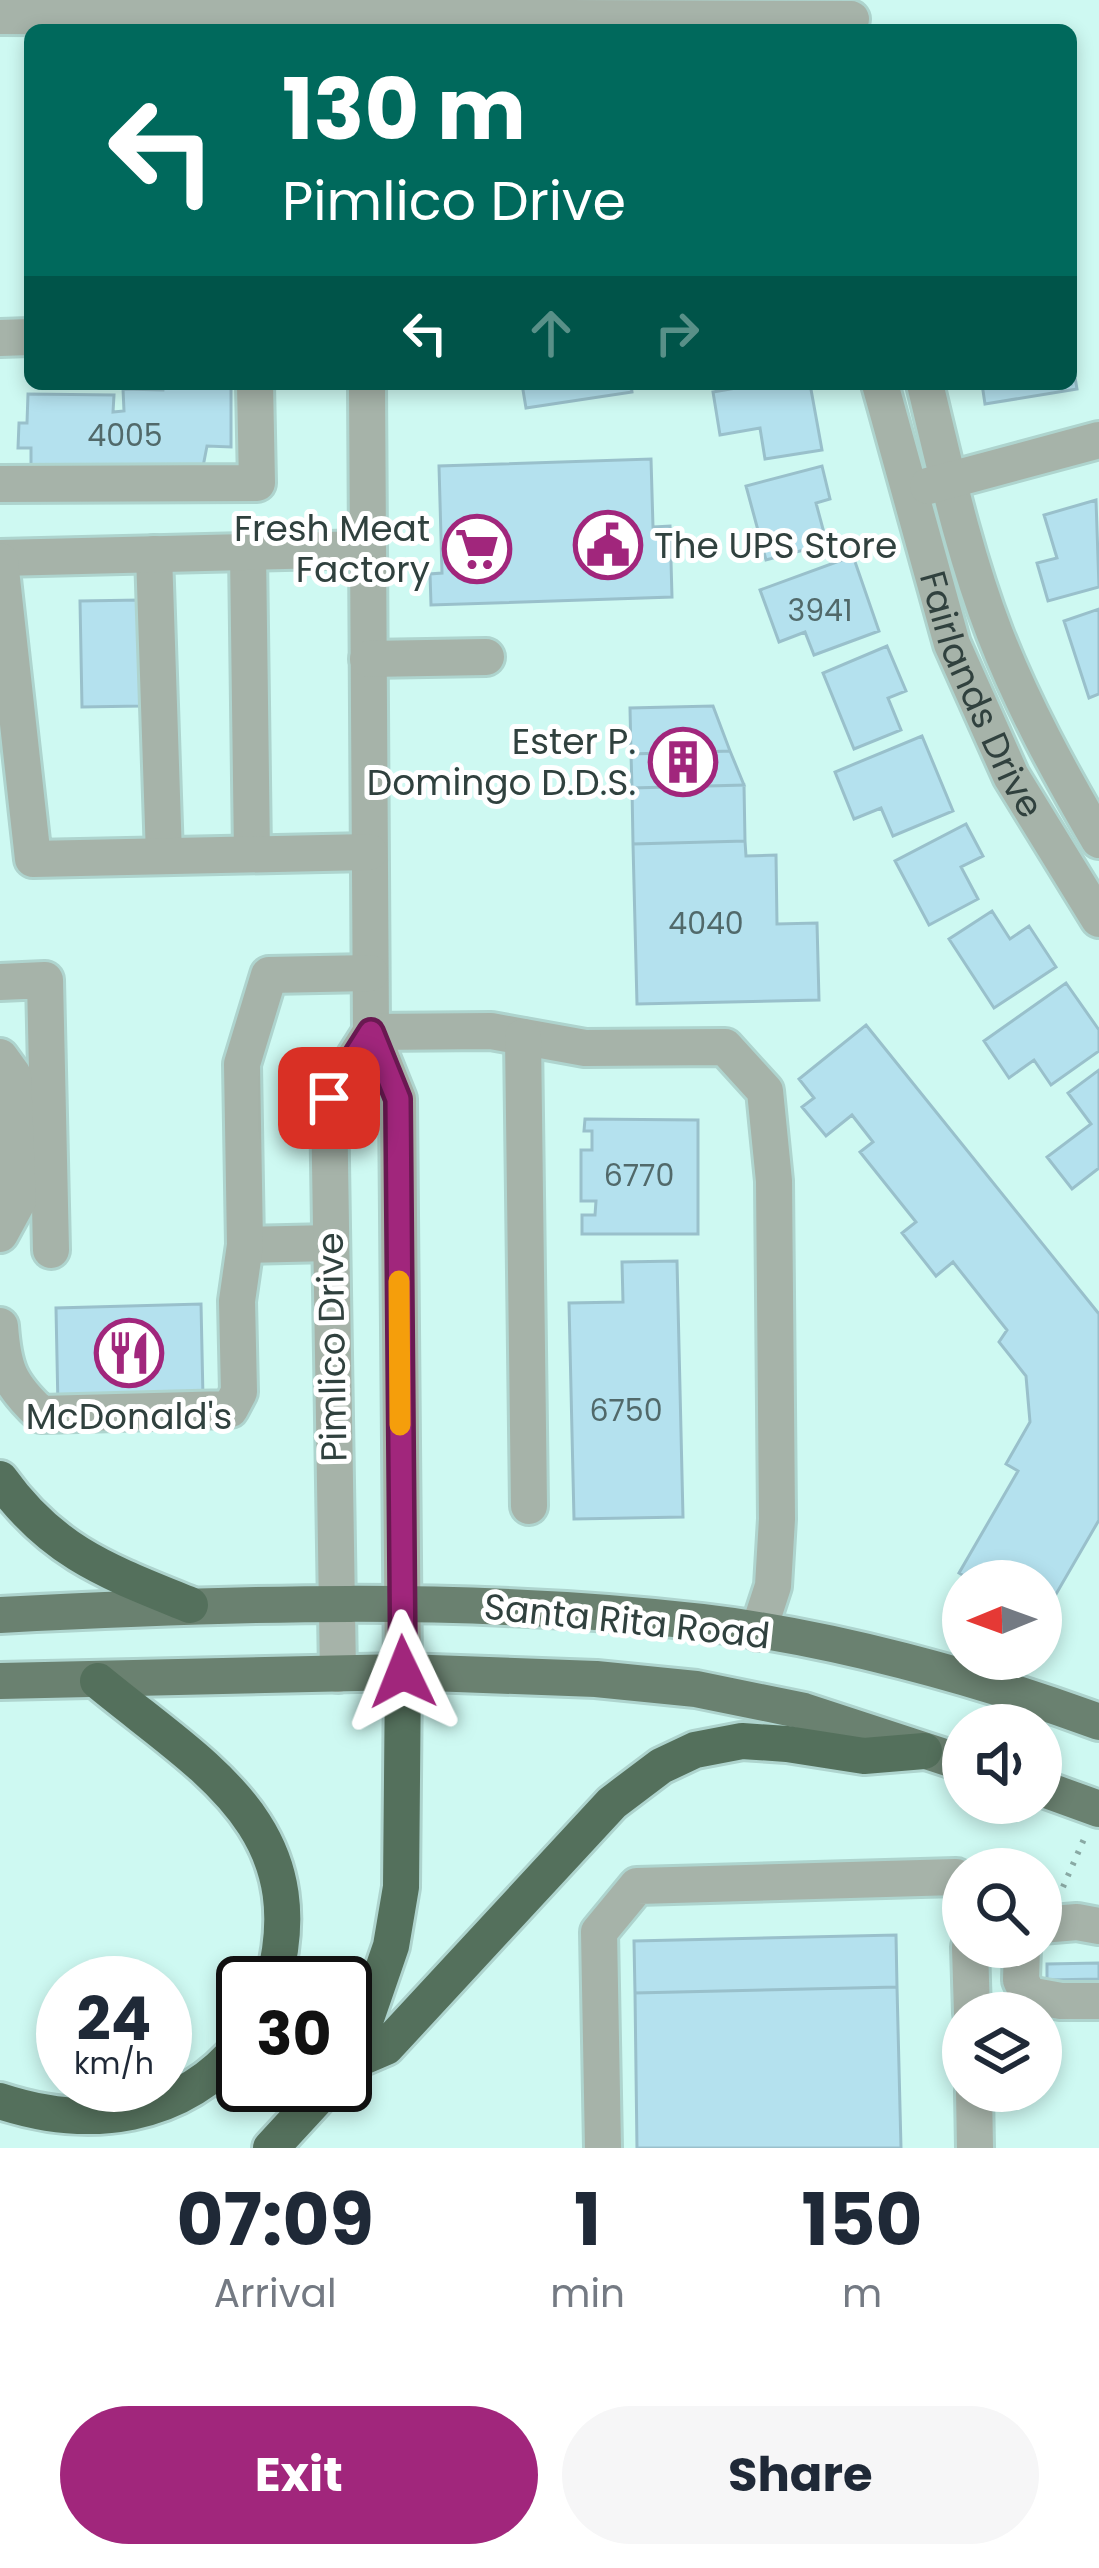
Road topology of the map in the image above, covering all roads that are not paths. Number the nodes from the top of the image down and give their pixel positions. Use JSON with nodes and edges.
{"nodes":[{"id":1,"x":367,"y":15,"type":"edge"},
{"id":2,"x":0,"y":16,"type":"edge"},
{"id":3,"x":852,"y":20,"type":"edge"},
{"id":4,"x":562,"y":24,"type":"edge"},
{"id":5,"x":256,"y":390,"type":"edge"},
{"id":6,"x":367,"y":390,"type":"edge"},
{"id":7,"x":882,"y":390,"type":"edge"},
{"id":8,"x":926,"y":390,"type":"edge"},
{"id":9,"x":1099,"y":440,"type":"edge"},
{"id":10,"x":948,"y":480,"type":"junction"},
{"id":11,"x":0,"y":484,"type":"edge"},
{"id":12,"x":908,"y":492,"type":"junction"},
{"id":13,"x":367,"y":549,"type":"junction"},
{"id":14,"x":248,"y":552,"type":"junction"},
{"id":15,"x":154,"y":554,"type":"junction"},
{"id":16,"x":0,"y":560,"type":"edge"},
{"id":17,"x":485,"y":657,"type":"dead end"},
{"id":18,"x":368,"y":659,"type":"junction"},
{"id":19,"x":1099,"y":840,"type":"edge"},
{"id":20,"x":369,"y":852,"type":"junction"},
{"id":21,"x":252,"y":854,"type":"junction"},
{"id":22,"x":164,"y":856,"type":"junction"},
{"id":23,"x":1099,"y":919,"type":"edge"},
{"id":24,"x":370,"y":973,"type":"junction"},
{"id":25,"x":0,"y":982,"type":"edge"},
{"id":26,"x":371,"y":1032,"type":"junction"},
{"id":27,"x":523,"y":1036,"type":"junction"},
{"id":28,"x":0,"y":1057,"type":"edge"},
{"id":29,"x":0,"y":1234,"type":"edge"},
{"id":30,"x":331,"y":1243,"type":"junction"},
{"id":31,"x":245,"y":1245,"type":"junction"},
{"id":32,"x":51,"y":1250,"type":"dead end"},
{"id":33,"x":0,"y":1325,"type":"edge"},
{"id":34,"x":0,"y":1479,"type":"edge"},
{"id":35,"x":530,"y":1506,"type":"dead end"},
{"id":36,"x":337,"y":1604,"type":"junction"},
{"id":37,"x":401,"y":1604,"type":"junction"},
{"id":38,"x":190,"y":1605,"type":"junction"},
{"id":39,"x":0,"y":1615,"type":"edge"},
{"id":40,"x":758,"y":1632,"type":"junction"},
{"id":41,"x":403,"y":1672,"type":"junction"},
{"id":42,"x":338,"y":1674,"type":"junction"},
{"id":43,"x":98,"y":1681,"type":"junction"},
{"id":44,"x":0,"y":1682,"type":"edge"},
{"id":45,"x":1099,"y":1722,"type":"edge"},
{"id":46,"x":924,"y":1751,"type":"junction"},
{"id":47,"x":942,"y":1757,"type":"edge"},
{"id":48,"x":1062,"y":1796,"type":"edge"},
{"id":49,"x":1099,"y":1809,"type":"edge"},
{"id":50,"x":942,"y":1877,"type":"edge"},
{"id":51,"x":1062,"y":1923,"type":"edge"},
{"id":52,"x":1099,"y":1926,"type":"edge"},
{"id":53,"x":277,"y":1956,"type":"edge"},
{"id":54,"x":1021,"y":1968,"type":"edge"},
{"id":55,"x":372,"y":1995,"type":"edge"},
{"id":56,"x":1099,"y":2000,"type":"edge"},
{"id":57,"x":372,"y":2055,"type":"edge"},
{"id":58,"x":216,"y":2068,"type":"edge"},
{"id":59,"x":0,"y":2101,"type":"edge"},
{"id":60,"x":305,"y":2112,"type":"edge"},
{"id":61,"x":974,"y":2112,"type":"edge"},
{"id":62,"x":271,"y":2148,"type":"edge"},
{"id":63,"x":603,"y":2148,"type":"edge"},
{"id":64,"x":975,"y":2148,"type":"edge"}],
"edges":[{"from":1,"to":2,"type":"street"},
{"from":1,"to":4,"type":"street"},
{"from":3,"to":4,"type":"street"},
{"from":5,"to":11,"type":"street"},
{"from":6,"to":13,"type":"street","name":"Pimlico Drive"},
{"from":7,"to":12,"type":"street","name":"Fairlands Drive"},
{"from":8,"to":10,"type":"street","name":"Fairlands Drive"},
{"from":9,"to":10,"type":"street"},
{"from":10,"to":12,"type":"street"},
{"from":10,"to":19,"type":"street","name":"Fairlands Drive"},
{"from":12,"to":23,"type":"street","name":"Fairlands Drive"},
{"from":13,"to":14,"type":"street"},
{"from":13,"to":18,"type":"street","name":"Pimlico Drive"},
{"from":14,"to":15,"type":"street"},
{"from":14,"to":21,"type":"street"},
{"from":15,"to":16,"type":"street"},
{"from":15,"to":22,"type":"street"},
{"from":16,"to":22,"type":"street"},
{"from":17,"to":18,"type":"street"},
{"from":18,"to":20,"type":"street","name":"Pimlico Drive"},
{"from":20,"to":21,"type":"street"},
{"from":20,"to":24,"type":"street","name":"Pimlico Drive"},
{"from":21,"to":22,"type":"street"},
{"from":24,"to":26,"type":"street","name":"Pimlico Drive"},
{"from":24,"to":31,"type":"street"},
{"from":25,"to":32,"type":"street"},
{"from":26,"to":27,"type":"street"},
{"from":26,"to":30,"type":"street","name":"Pimlico Drive"},
{"from":26,"to":37,"type":"street","name":"Pimlico Drive"},
{"from":27,"to":35,"type":"street"},
{"from":27,"to":40,"type":"street"},
{"from":28,"to":29,"type":"street"},
{"from":30,"to":31,"type":"street"},
{"from":30,"to":36,"type":"street","name":"Pimlico Drive"},
{"from":31,"to":33,"type":"street"},
{"from":34,"to":38,"type":"highway"},
{"from":36,"to":37,"type":"main road","name":"Santa Rita Road"},
{"from":36,"to":38,"type":"main road","name":"Santa Rita Road"},
{"from":36,"to":42,"type":"street","name":"Pimlico Drive"},
{"from":37,"to":40,"type":"main road","name":"Santa Rita Road"},
{"from":37,"to":41,"type":"street","name":"Pimlico Drive"},
{"from":38,"to":39,"type":"main road","name":"Santa Rita Road"},
{"from":40,"to":45,"type":"main road","name":"Santa Rita Road"},
{"from":41,"to":42,"type":"main road","name":"Santa Rita Road"},
{"from":41,"to":46,"type":"main road","name":"Santa Rita Road"},
{"from":41,"to":55,"type":"highway"},
{"from":42,"to":43,"type":"main road","name":"Santa Rita Road"},
{"from":43,"to":44,"type":"main road","name":"Santa Rita Road"},
{"from":43,"to":53,"type":"highway"},
{"from":46,"to":47,"type":"main road","name":"Santa Rita Road"},
{"from":46,"to":57,"type":"highway"},
{"from":48,"to":49,"type":"main road"},
{"from":50,"to":63,"type":"street"},
{"from":51,"to":52,"type":"street"},
{"from":54,"to":56,"type":"street"},
{"from":58,"to":59,"type":"highway"},
{"from":60,"to":62,"type":"highway"},
{"from":61,"to":64,"type":"street"}]}
